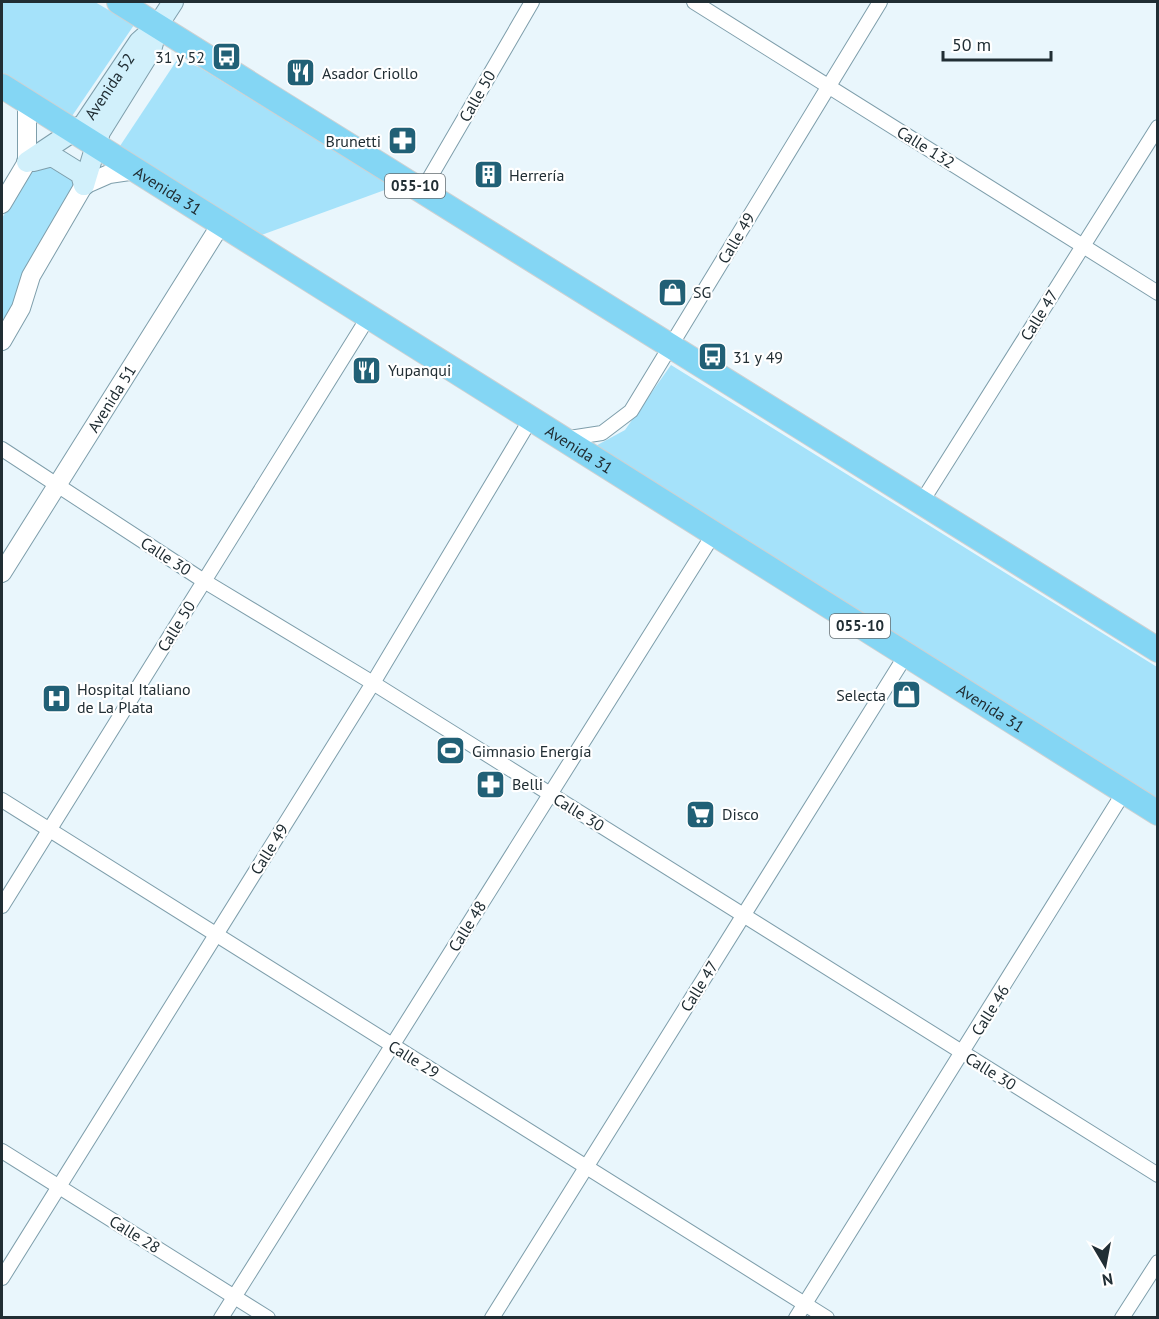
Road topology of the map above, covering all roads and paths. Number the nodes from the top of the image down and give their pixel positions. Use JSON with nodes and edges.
{"nodes":[{"id":1,"x":119,"y":2,"type":"edge"},
{"id":2,"x":173,"y":2,"type":"edge"},
{"id":3,"x":532,"y":2,"type":"edge"},
{"id":4,"x":694,"y":2,"type":"edge"},
{"id":5,"x":880,"y":2,"type":"edge"},
{"id":6,"x":158,"y":26,"type":"junction"},
{"id":7,"x":2,"y":86,"type":"edge"},
{"id":8,"x":828,"y":86,"type":"junction"},
{"id":9,"x":27,"y":101,"type":"junction"},
{"id":10,"x":1158,"y":127,"type":"edge"},
{"id":11,"x":74,"y":132,"type":"junction"},
{"id":12,"x":96,"y":146,"type":"junction"},
{"id":13,"x":27,"y":162,"type":"junction"},
{"id":14,"x":136,"y":170,"type":"junction"},
{"id":15,"x":84,"y":185,"type":"junction"},
{"id":16,"x":422,"y":190,"type":"junction"},
{"id":17,"x":2,"y":204,"type":"edge"},
{"id":18,"x":221,"y":224,"type":"junction"},
{"id":19,"x":1083,"y":246,"type":"junction"},
{"id":20,"x":1158,"y":293,"type":"edge"},
{"id":21,"x":369,"y":316,"type":"junction"},
{"id":22,"x":2,"y":341,"type":"edge"},
{"id":23,"x":670,"y":348,"type":"junction"},
{"id":24,"x":531,"y":417,"type":"junction"},
{"id":25,"x":563,"y":438,"type":"junction"},
{"id":26,"x":2,"y":449,"type":"edge"},
{"id":27,"x":57,"y":484,"type":"junction"},
{"id":28,"x":921,"y":503,"type":"junction"},
{"id":29,"x":713,"y":535,"type":"junction"},
{"id":30,"x":2,"y":573,"type":"edge"},
{"id":31,"x":204,"y":581,"type":"junction"},
{"id":32,"x":1158,"y":650,"type":"edge"},
{"id":33,"x":906,"y":655,"type":"junction"},
{"id":34,"x":373,"y":683,"type":"junction"},
{"id":35,"x":1124,"y":792,"type":"junction"},
{"id":36,"x":550,"y":794,"type":"junction"},
{"id":37,"x":2,"y":800,"type":"edge"},
{"id":38,"x":1158,"y":813,"type":"edge"},
{"id":39,"x":49,"y":830,"type":"junction"},
{"id":40,"x":2,"y":906,"type":"edge"},
{"id":41,"x":743,"y":915,"type":"junction"},
{"id":42,"x":215,"y":934,"type":"junction"},
{"id":43,"x":392,"y":1045,"type":"junction"},
{"id":44,"x":963,"y":1053,"type":"junction"},
{"id":45,"x":2,"y":1151,"type":"edge"},
{"id":46,"x":586,"y":1166,"type":"junction"},
{"id":47,"x":1158,"y":1175,"type":"edge"},
{"id":48,"x":59,"y":1187,"type":"junction"},
{"id":49,"x":1158,"y":1262,"type":"edge"},
{"id":50,"x":2,"y":1278,"type":"edge"},
{"id":51,"x":234,"y":1296,"type":"junction"},
{"id":52,"x":805,"y":1304,"type":"junction"},
{"id":53,"x":220,"y":1317,"type":"edge"},
{"id":54,"x":268,"y":1317,"type":"edge"},
{"id":55,"x":492,"y":1317,"type":"edge"},
{"id":56,"x":796,"y":1317,"type":"edge"},
{"id":57,"x":827,"y":1317,"type":"edge"},
{"id":58,"x":1122,"y":1317,"type":"edge"}],
"edges":[{"from":1,"to":6,"type":"highway","number":"055-10"},
{"from":2,"to":6,"type":"main road","name":"Avenida 52"},
{"from":3,"to":16,"type":"street","name":"Calle 50"},
{"from":4,"to":8,"type":"street","name":"Calle 132"},
{"from":5,"to":8,"type":"street","name":"Calle 49"},
{"from":6,"to":11,"type":"main road","name":"Avenida 52"},
{"from":6,"to":12,"type":"main road","name":"Avenida 52"},
{"from":6,"to":16,"type":"highway","number":"055-10"},
{"from":7,"to":9,"type":"highway","name":"Avenida 31","number":"055-10"},
{"from":8,"to":19,"type":"street","name":"Calle 132"},
{"from":8,"to":23,"type":"street","name":"Calle 49"},
{"from":9,"to":11,"type":"highway","name":"Avenida 31","number":"055-10"},
{"from":9,"to":13,"type":"street"},
{"from":10,"to":19,"type":"street","name":"Calle 47"},
{"from":11,"to":12,"type":"highway","name":"Avenida 31","number":"055-10"},
{"from":11,"to":13,"type":"main road","name":"Avenida 52"},
{"from":12,"to":14,"type":"highway","name":"Avenida 31","number":"055-10"},
{"from":12,"to":15,"type":"main road","name":"Avenida 52"},
{"from":13,"to":15,"type":"main road"},
{"from":13,"to":17,"type":"street","name":"Avenida 52"},
{"from":14,"to":15,"type":"street"},
{"from":14,"to":18,"type":"highway","name":"Avenida 31","number":"055-10"},
{"from":15,"to":22,"type":"street","name":"Avenida 52"},
{"from":16,"to":23,"type":"highway","number":"055-10"},
{"from":18,"to":21,"type":"highway","name":"Avenida 31","number":"055-10"},
{"from":18,"to":27,"type":"street","name":"Avenida 51"},
{"from":19,"to":20,"type":"street","name":"Calle 132"},
{"from":19,"to":28,"type":"street","name":"Calle 47"},
{"from":21,"to":24,"type":"highway","name":"Avenida 31","number":"055-10"},
{"from":21,"to":31,"type":"street","name":"Calle 50"},
{"from":23,"to":25,"type":"street","name":"Calle 49"},
{"from":23,"to":28,"type":"highway","number":"055-10"},
{"from":24,"to":25,"type":"highway","name":"Avenida 31","number":"055-10"},
{"from":24,"to":34,"type":"street","name":"Calle 49"},
{"from":25,"to":29,"type":"highway","name":"Avenida 31","number":"055-10"},
{"from":26,"to":27,"type":"street","name":"Calle 30"},
{"from":27,"to":30,"type":"street","name":"Avenida 51"},
{"from":27,"to":31,"type":"street","name":"Calle 30"},
{"from":28,"to":32,"type":"highway","number":"055-10"},
{"from":29,"to":33,"type":"highway","name":"Avenida 31","number":"055-10"},
{"from":29,"to":36,"type":"street","name":"Calle 48"},
{"from":31,"to":34,"type":"street","name":"Calle 30"},
{"from":31,"to":39,"type":"street","name":"Calle 50"},
{"from":33,"to":35,"type":"highway","name":"Avenida 31","number":"055-10"},
{"from":33,"to":41,"type":"street","name":"Calle 47"},
{"from":34,"to":36,"type":"street","name":"Calle 30"},
{"from":34,"to":42,"type":"street","name":"Calle 49"},
{"from":35,"to":38,"type":"highway","name":"Avenida 31","number":"055-10"},
{"from":35,"to":44,"type":"street","name":"Calle 46"},
{"from":36,"to":41,"type":"street","name":"Calle 30"},
{"from":36,"to":43,"type":"street","name":"Calle 48"},
{"from":37,"to":39,"type":"street","name":"Calle 29"},
{"from":39,"to":40,"type":"street","name":"Calle 50"},
{"from":39,"to":42,"type":"street","name":"Calle 29"},
{"from":41,"to":44,"type":"street","name":"Calle 30"},
{"from":41,"to":46,"type":"street","name":"Calle 47"},
{"from":42,"to":43,"type":"street","name":"Calle 29"},
{"from":42,"to":48,"type":"street","name":"Calle 49"},
{"from":43,"to":46,"type":"street","name":"Calle 29"},
{"from":43,"to":51,"type":"street","name":"Calle 48"},
{"from":44,"to":47,"type":"street","name":"Calle 30"},
{"from":44,"to":52,"type":"street","name":"Calle 46"},
{"from":45,"to":48,"type":"street","name":"Calle 28"},
{"from":46,"to":52,"type":"street","name":"Calle 29"},
{"from":46,"to":55,"type":"street","name":"Calle 47"},
{"from":48,"to":50,"type":"street","name":"Calle 49"},
{"from":48,"to":51,"type":"street","name":"Calle 28"},
{"from":49,"to":58,"type":"street"},
{"from":51,"to":53,"type":"street","name":"Calle 48"},
{"from":51,"to":54,"type":"street","name":"Calle 28"},
{"from":52,"to":56,"type":"street","name":"Calle 46"},
{"from":52,"to":57,"type":"street","name":"Calle 29"}]}
